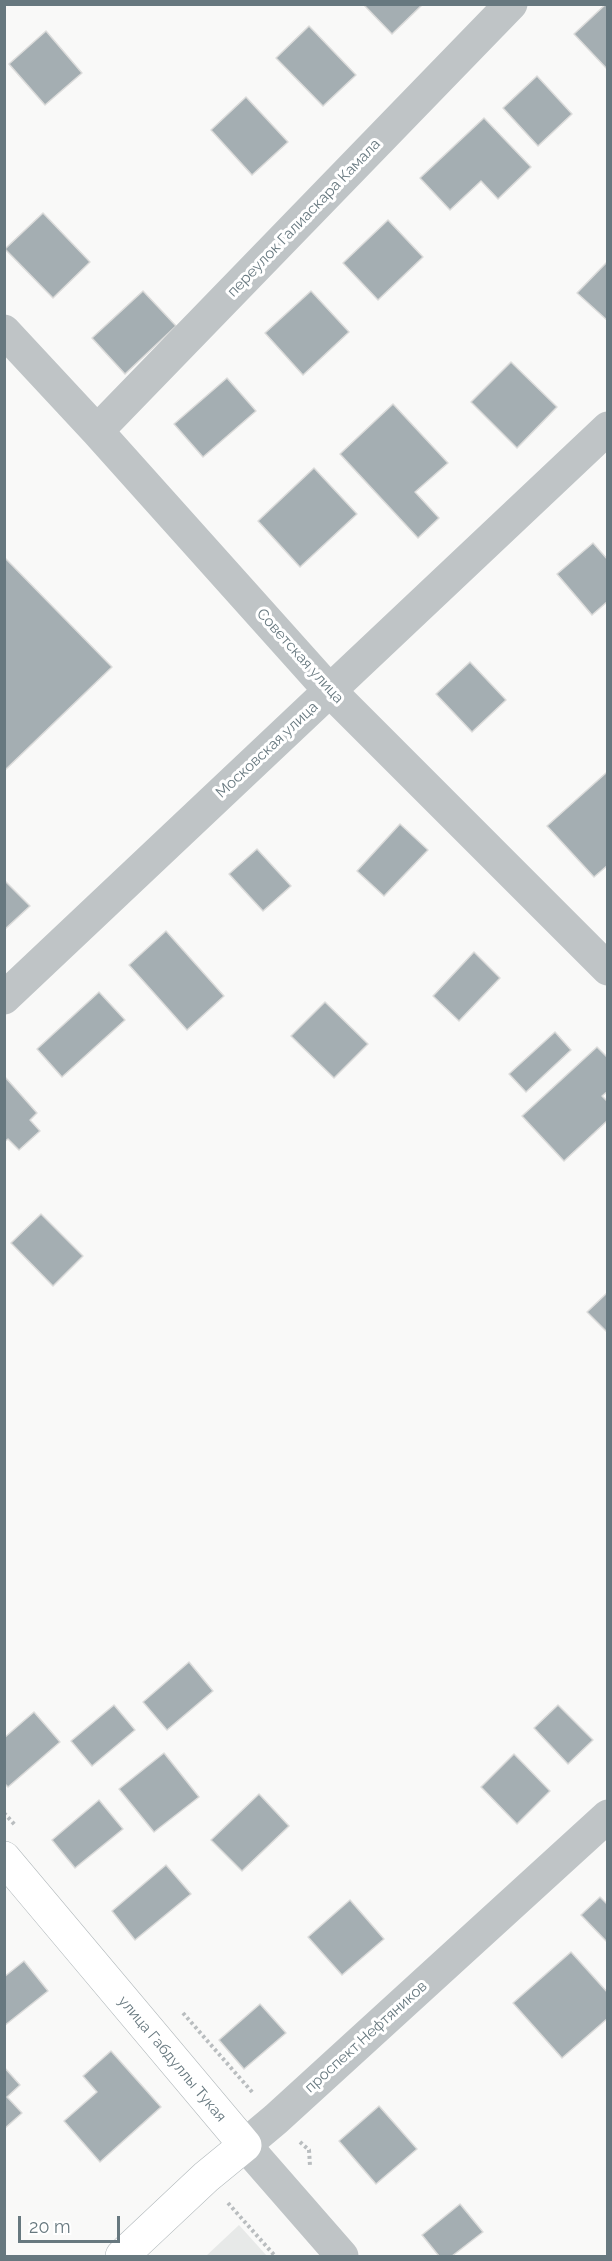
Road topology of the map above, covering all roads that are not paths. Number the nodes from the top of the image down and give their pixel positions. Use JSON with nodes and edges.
{"nodes":[{"id":1,"x":511,"y":4,"type":"edge"},
{"id":2,"x":4,"y":331,"type":"edge"},
{"id":3,"x":608,"y":429,"type":"edge"},
{"id":4,"x":97,"y":431,"type":"junction"},
{"id":5,"x":330,"y":691,"type":"junction"},
{"id":6,"x":608,"y":969,"type":"edge"},
{"id":7,"x":4,"y":998,"type":"edge"},
{"id":8,"x":608,"y":1816,"type":"edge"},
{"id":9,"x":4,"y":1858,"type":"edge"},
{"id":10,"x":245,"y":2145,"type":"junction"},
{"id":11,"x":122,"y":2256,"type":"edge"},
{"id":12,"x":342,"y":2256,"type":"edge"}],
"edges":[{"from":1,"to":4,"type":"street","name":"переулок Галиаскара Камала"},
{"from":2,"to":4,"type":"street","name":"Советская улица"},
{"from":3,"to":5,"type":"street","name":"Московская улица"},
{"from":4,"to":5,"type":"street","name":"Советская улица"},
{"from":5,"to":6,"type":"street","name":"Советская улица"},
{"from":5,"to":7,"type":"street","name":"Московская улица"},
{"from":8,"to":10,"type":"street","name":"проспект Нефтяников"},
{"from":9,"to":10,"type":"main road","name":"улица Габдуллы Тукая"},
{"from":10,"to":11,"type":"main road","name":"проспект Нефтяников"},
{"from":10,"to":12,"type":"street","name":"улица Габдуллы Тукая"}]}
